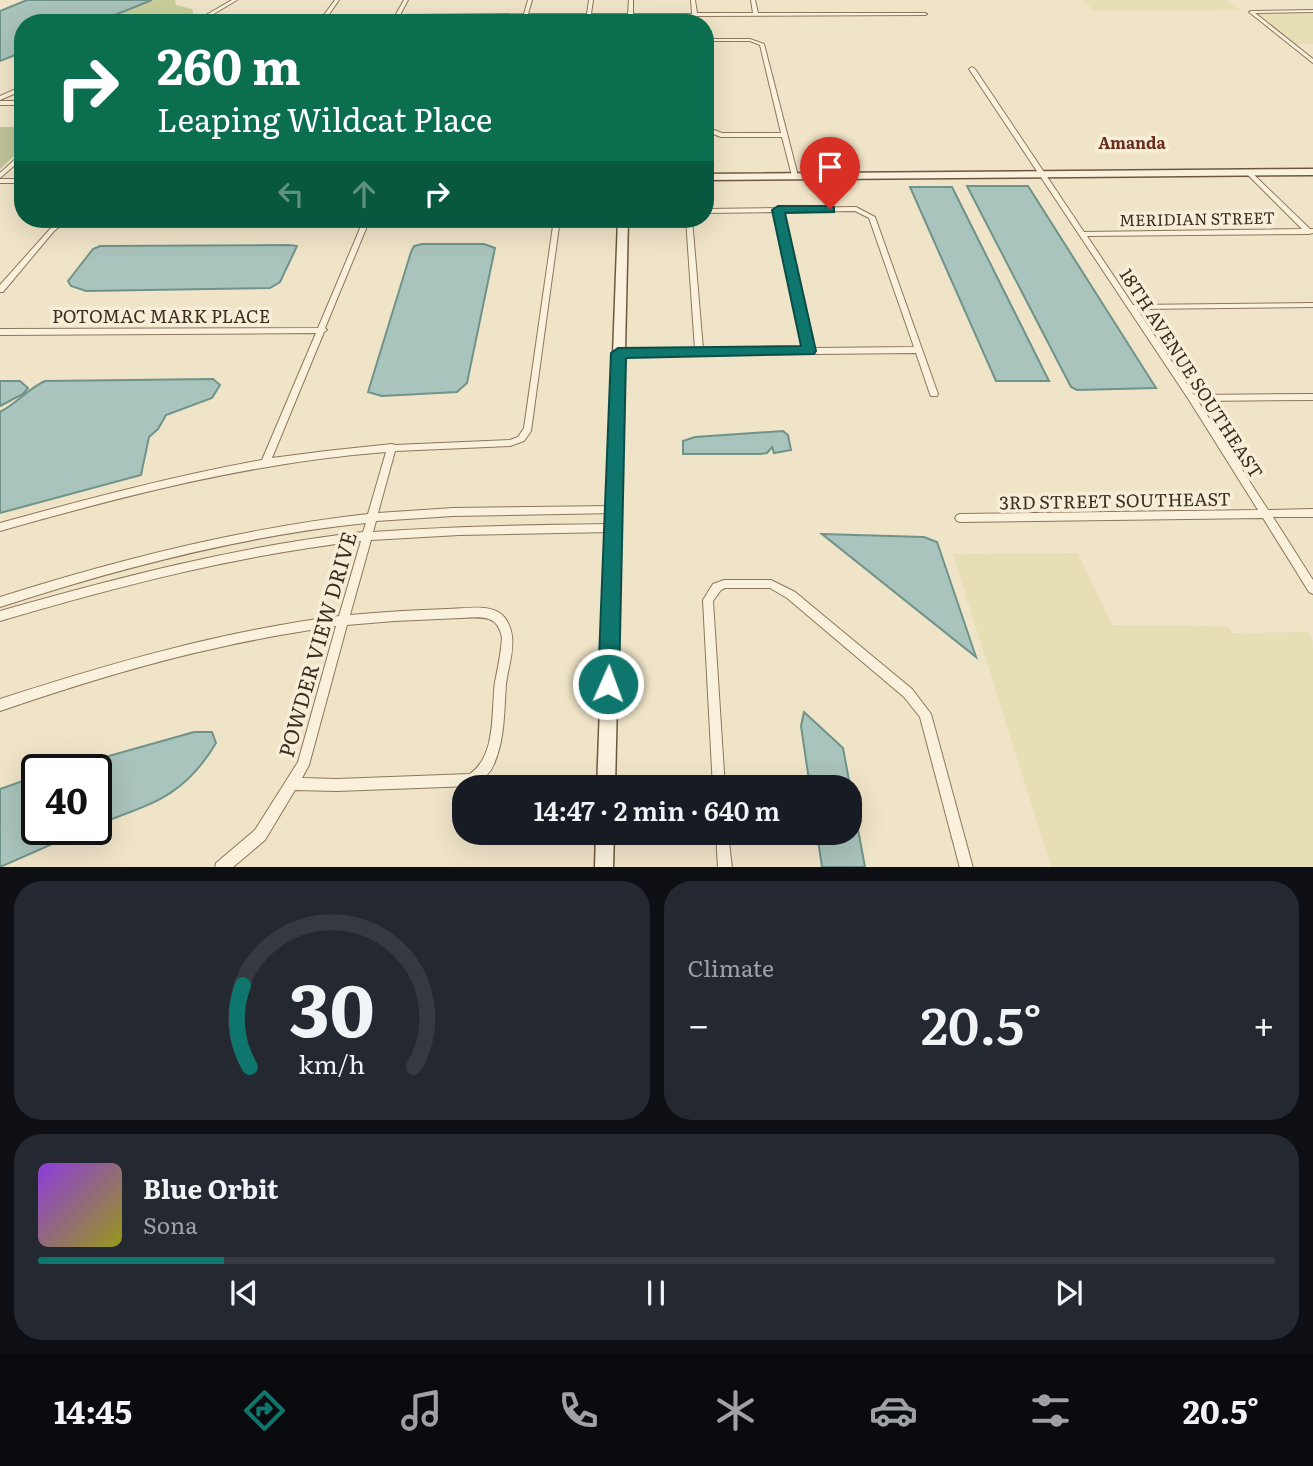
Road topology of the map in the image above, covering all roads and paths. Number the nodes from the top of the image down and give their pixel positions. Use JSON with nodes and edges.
{"nodes":[{"id":1,"x":235,"y":0,"type":"edge"},
{"id":2,"x":753,"y":0,"type":"edge"},
{"id":3,"x":1313,"y":11,"type":"edge"},
{"id":4,"x":210,"y":14,"type":"edge"},
{"id":5,"x":925,"y":14,"type":"dead end"},
{"id":6,"x":714,"y":15,"type":"edge"},
{"id":7,"x":756,"y":15,"type":"junction"},
{"id":8,"x":714,"y":40,"type":"edge"},
{"id":9,"x":1313,"y":61,"type":"edge"},
{"id":10,"x":972,"y":69,"type":"dead end"},
{"id":11,"x":714,"y":132,"type":"edge"},
{"id":12,"x":785,"y":135,"type":"junction"},
{"id":13,"x":14,"y":165,"type":"edge"},
{"id":14,"x":1248,"y":172,"type":"junction"},
{"id":15,"x":1313,"y":172,"type":"edge"},
{"id":16,"x":1042,"y":174,"type":"junction"},
{"id":17,"x":795,"y":176,"type":"junction"},
{"id":18,"x":714,"y":177,"type":"edge"},
{"id":19,"x":1,"y":181,"type":"edge"},
{"id":20,"x":778,"y":210,"type":"junction"},
{"id":21,"x":714,"y":211,"type":"edge"},
{"id":22,"x":55,"y":228,"type":"edge"},
{"id":23,"x":363,"y":228,"type":"edge"},
{"id":24,"x":555,"y":228,"type":"edge"},
{"id":25,"x":623,"y":228,"type":"edge"},
{"id":26,"x":690,"y":228,"type":"edge"},
{"id":27,"x":1311,"y":233,"type":"edge"},
{"id":28,"x":1082,"y":234,"type":"junction"},
{"id":29,"x":0,"y":290,"type":"edge"},
{"id":30,"x":1313,"y":305,"type":"edge"},
{"id":31,"x":1131,"y":307,"type":"junction"},
{"id":32,"x":323,"y":330,"type":"junction"},
{"id":33,"x":0,"y":332,"type":"edge"},
{"id":34,"x":918,"y":349,"type":"junction"},
{"id":35,"x":809,"y":351,"type":"junction"},
{"id":36,"x":699,"y":352,"type":"junction"},
{"id":37,"x":618,"y":353,"type":"junction"},
{"id":38,"x":934,"y":394,"type":"dead end"},
{"id":39,"x":1313,"y":397,"type":"edge"},
{"id":40,"x":1192,"y":398,"type":"junction"},
{"id":41,"x":392,"y":447,"type":"junction"},
{"id":42,"x":266,"y":462,"type":"junction"},
{"id":43,"x":612,"y":510,"type":"junction"},
{"id":44,"x":1263,"y":513,"type":"junction"},
{"id":45,"x":1313,"y":513,"type":"edge"},
{"id":46,"x":371,"y":518,"type":"junction"},
{"id":47,"x":960,"y":518,"type":"dead end"},
{"id":48,"x":0,"y":527,"type":"edge"},
{"id":49,"x":612,"y":528,"type":"junction"},
{"id":50,"x":366,"y":536,"type":"junction"},
{"id":51,"x":1313,"y":589,"type":"edge"},
{"id":52,"x":0,"y":602,"type":"edge"},
{"id":53,"x":0,"y":616,"type":"edge"},
{"id":54,"x":343,"y":621,"type":"junction"},
{"id":55,"x":0,"y":705,"type":"edge"},
{"id":56,"x":606,"y":775,"type":"edge"},
{"id":57,"x":718,"y":775,"type":"edge"},
{"id":58,"x":294,"y":784,"type":"junction"},
{"id":59,"x":605,"y":845,"type":"edge"},
{"id":60,"x":723,"y":845,"type":"edge"},
{"id":61,"x":220,"y":867,"type":"edge"},
{"id":62,"x":604,"y":867,"type":"edge"},
{"id":63,"x":725,"y":867,"type":"edge"},
{"id":64,"x":967,"y":867,"type":"edge"}],
"edges":[{"from":1,"to":4,"type":"street"},
{"from":2,"to":7,"type":"street"},
{"from":3,"to":9,"type":"street"},
{"from":5,"to":7,"type":"street"},
{"from":6,"to":7,"type":"street"},
{"from":8,"to":12,"type":"street"},
{"from":10,"to":16,"type":"street","name":"18TH AVENUE SOUTHEAST"},
{"from":11,"to":12,"type":"street"},
{"from":12,"to":17,"type":"street"},
{"from":13,"to":19,"type":"street"},
{"from":14,"to":15,"type":"street"},
{"from":14,"to":16,"type":"street"},
{"from":14,"to":27,"type":"street"},
{"from":16,"to":17,"type":"street"},
{"from":16,"to":28,"type":"street","name":"18TH AVENUE SOUTHEAST"},
{"from":17,"to":18,"type":"street"},
{"from":20,"to":21,"type":"street"},
{"from":20,"to":34,"type":"street"},
{"from":20,"to":35,"type":"street"},
{"from":22,"to":29,"type":"street"},
{"from":23,"to":32,"type":"street"},
{"from":24,"to":41,"type":"street"},
{"from":25,"to":37,"type":"street"},
{"from":26,"to":36,"type":"street"},
{"from":27,"to":28,"type":"street","name":"MERIDIAN STREET"},
{"from":28,"to":31,"type":"street","name":"18TH AVENUE SOUTHEAST"},
{"from":30,"to":31,"type":"street"},
{"from":31,"to":40,"type":"street","name":"18TH AVENUE SOUTHEAST"},
{"from":32,"to":33,"type":"street","name":"POTOMAC MARK PLACE"},
{"from":32,"to":42,"type":"street"},
{"from":34,"to":35,"type":"street"},
{"from":34,"to":38,"type":"street"},
{"from":35,"to":36,"type":"street"},
{"from":36,"to":37,"type":"street"},
{"from":37,"to":43,"type":"street"},
{"from":39,"to":40,"type":"street"},
{"from":40,"to":44,"type":"street","name":"18TH AVENUE SOUTHEAST"},
{"from":41,"to":42,"type":"street"},
{"from":41,"to":46,"type":"street","name":"POWDER VIEW DRIVE"},
{"from":42,"to":48,"type":"street"},
{"from":43,"to":46,"type":"street"},
{"from":43,"to":49,"type":"street"},
{"from":44,"to":45,"type":"street","name":"3RD STREET SOUTHEAST"},
{"from":44,"to":47,"type":"street","name":"3RD STREET SOUTHEAST"},
{"from":44,"to":51,"type":"street","name":"18TH AVENUE SOUTHEAST"},
{"from":46,"to":50,"type":"street","name":"POWDER VIEW DRIVE"},
{"from":46,"to":52,"type":"street"},
{"from":49,"to":50,"type":"street"},
{"from":49,"to":56,"type":"street"},
{"from":50,"to":53,"type":"street"},
{"from":50,"to":54,"type":"street","name":"POWDER VIEW DRIVE"},
{"from":54,"to":55,"type":"street"},
{"from":54,"to":58,"type":"street","name":"POWDER VIEW DRIVE"},
{"from":54,"to":58,"type":"street"},
{"from":57,"to":64,"type":"street"},
{"from":58,"to":61,"type":"street","name":"POWDER VIEW DRIVE"},
{"from":59,"to":62,"type":"street"},
{"from":60,"to":63,"type":"street"}]}
